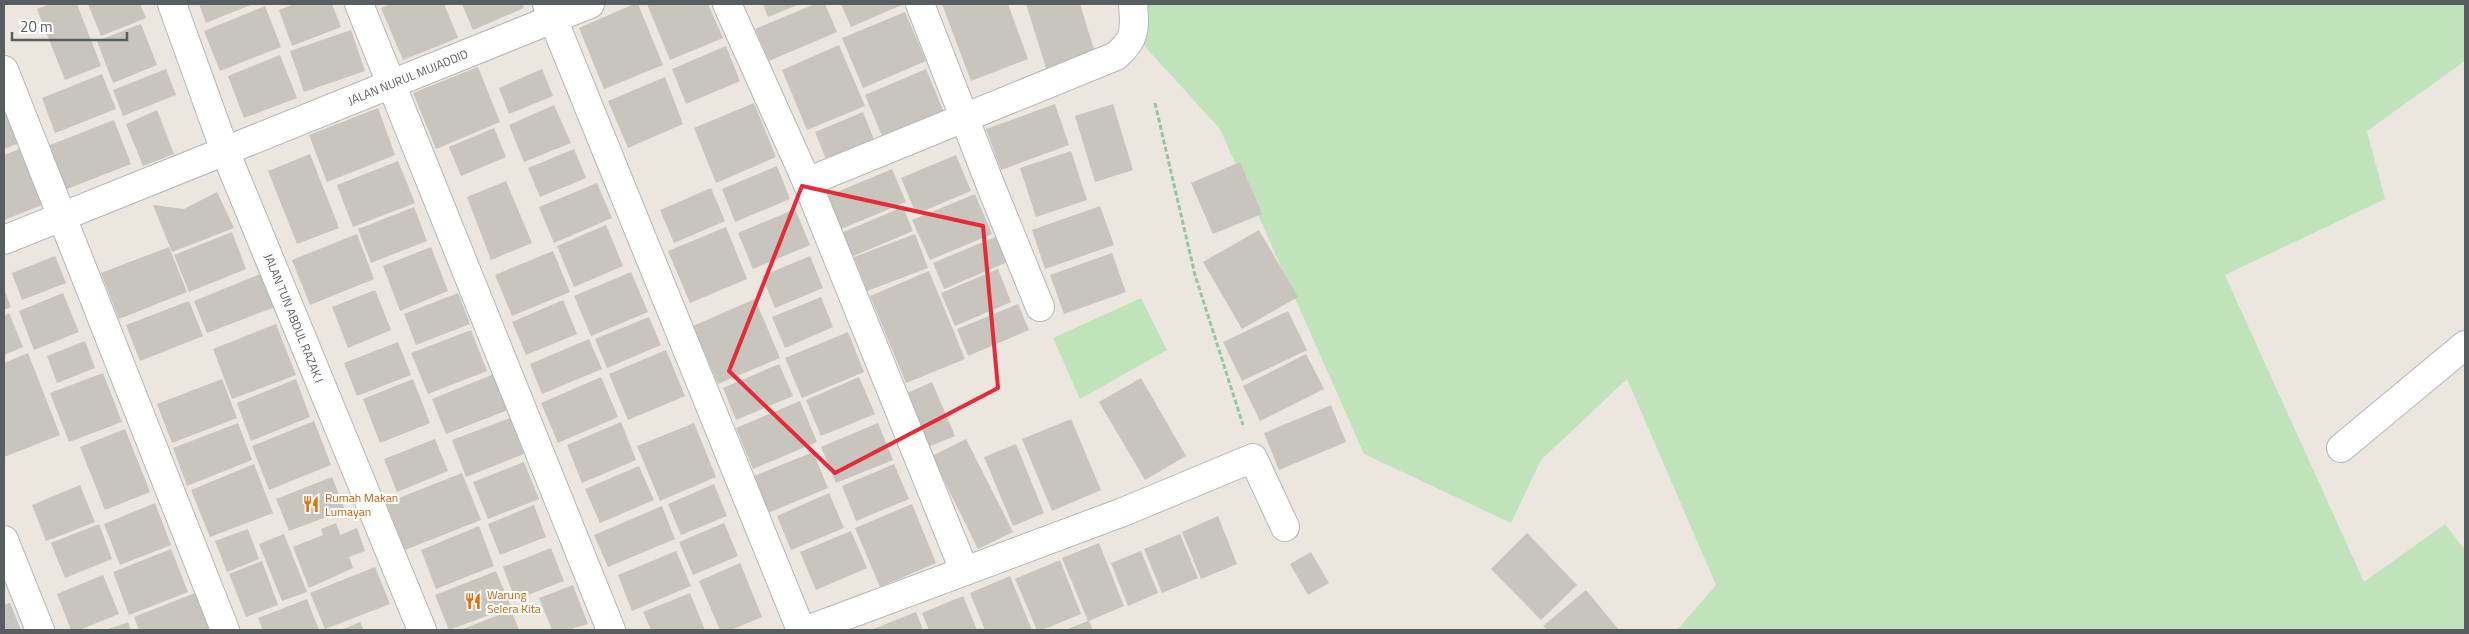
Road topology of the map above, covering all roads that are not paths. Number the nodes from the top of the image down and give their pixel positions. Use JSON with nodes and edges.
{"nodes":[{"id":1,"x":172,"y":4,"type":"edge"},
{"id":2,"x":359,"y":4,"type":"edge"},
{"id":3,"x":590,"y":4,"type":"edge"},
{"id":4,"x":727,"y":4,"type":"edge"},
{"id":5,"x":920,"y":4,"type":"edge"},
{"id":6,"x":1133,"y":4,"type":"edge"},
{"id":7,"x":550,"y":11,"type":"edge"},
{"id":8,"x":4,"y":70,"type":"edge"},
{"id":9,"x":390,"y":84,"type":"junction"},
{"id":10,"x":965,"y":119,"type":"junction"},
{"id":11,"x":225,"y":151,"type":"junction"},
{"id":12,"x":807,"y":182,"type":"junction"},
{"id":13,"x":63,"y":216,"type":"junction"},
{"id":14,"x":4,"y":240,"type":"edge"},
{"id":15,"x":1040,"y":307,"type":"dead end"},
{"id":16,"x":2465,"y":345,"type":"edge"},
{"id":17,"x":2342,"y":448,"type":"dead end"},
{"id":18,"x":1285,"y":527,"type":"dead end"},
{"id":19,"x":4,"y":540,"type":"edge"},
{"id":20,"x":964,"y":570,"type":"junction"},
{"id":21,"x":40,"y":630,"type":"edge"},
{"id":22,"x":225,"y":630,"type":"edge"},
{"id":23,"x":422,"y":630,"type":"edge"},
{"id":24,"x":611,"y":630,"type":"edge"},
{"id":25,"x":801,"y":630,"type":"edge"},
{"id":26,"x":807,"y":630,"type":"edge"}],
"edges":[{"from":1,"to":11,"type":"street","name":"JALAN TUN ABDUL RAZAK I"},
{"from":2,"to":9,"type":"street"},
{"from":3,"to":7,"type":"street","name":"JALAN NURUL MUJADDID"},
{"from":4,"to":12,"type":"street"},
{"from":5,"to":10,"type":"street"},
{"from":6,"to":10,"type":"street"},
{"from":7,"to":9,"type":"street","name":"JALAN NURUL MUJADDID"},
{"from":7,"to":25,"type":"street"},
{"from":8,"to":13,"type":"street"},
{"from":9,"to":11,"type":"street","name":"JALAN NURUL MUJADDID"},
{"from":9,"to":24,"type":"street"},
{"from":10,"to":12,"type":"street"},
{"from":10,"to":15,"type":"street"},
{"from":11,"to":13,"type":"street","name":"JALAN NURUL MUJADDID"},
{"from":11,"to":23,"type":"street","name":"JALAN TUN ABDUL RAZAK I"},
{"from":12,"to":20,"type":"street"},
{"from":13,"to":14,"type":"street","name":"JALAN NURUL MUJADDID"},
{"from":13,"to":22,"type":"street"},
{"from":16,"to":17,"type":"street"},
{"from":18,"to":20,"type":"street"},
{"from":19,"to":21,"type":"street"},
{"from":20,"to":26,"type":"street"}]}
